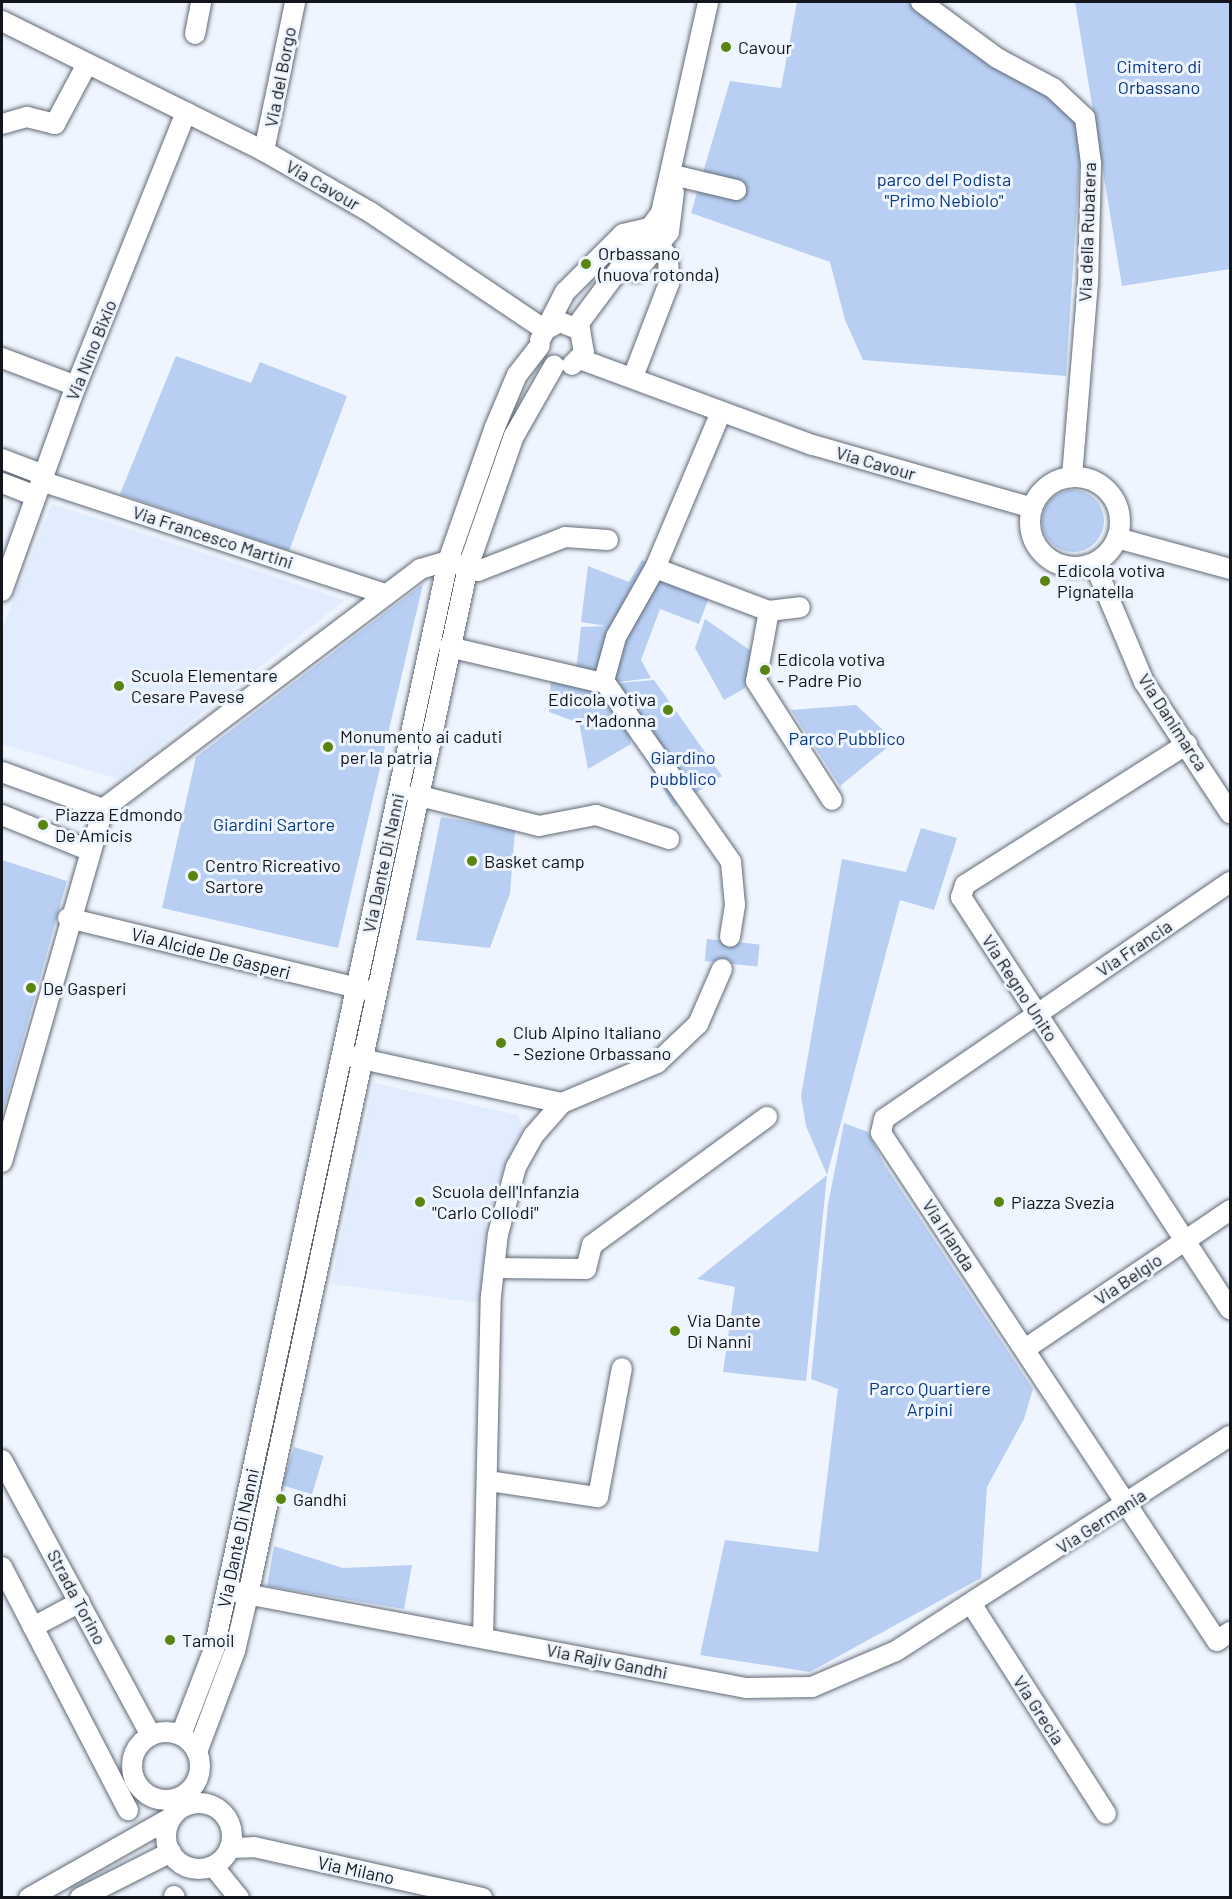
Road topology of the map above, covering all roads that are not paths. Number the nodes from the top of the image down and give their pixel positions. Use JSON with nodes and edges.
{"nodes":[{"id":1,"x":201,"y":2,"type":"edge"},
{"id":2,"x":295,"y":2,"type":"edge"},
{"id":3,"x":708,"y":2,"type":"edge"},
{"id":4,"x":921,"y":2,"type":"edge"},
{"id":5,"x":2,"y":21,"type":"edge"},
{"id":6,"x":195,"y":34,"type":"dead end"},
{"id":7,"x":86,"y":66,"type":"junction"},
{"id":8,"x":186,"y":112,"type":"junction"},
{"id":9,"x":2,"y":124,"type":"edge"},
{"id":10,"x":264,"y":152,"type":"junction"},
{"id":11,"x":672,"y":177,"type":"junction"},
{"id":12,"x":736,"y":190,"type":"dead end"},
{"id":13,"x":656,"y":236,"type":"junction"},
{"id":14,"x":542,"y":338,"type":"junction"},
{"id":15,"x":580,"y":342,"type":"junction"},
{"id":16,"x":2,"y":358,"type":"edge"},
{"id":17,"x":554,"y":366,"type":"junction"},
{"id":18,"x":633,"y":378,"type":"junction"},
{"id":19,"x":77,"y":384,"type":"junction"},
{"id":20,"x":722,"y":412,"type":"junction"},
{"id":21,"x":2,"y":459,"type":"edge"},
{"id":22,"x":1072,"y":477,"type":"junction"},
{"id":23,"x":40,"y":484,"type":"junction"},
{"id":24,"x":2,"y":486,"type":"edge"},
{"id":25,"x":1032,"y":508,"type":"junction"},
{"id":26,"x":1117,"y":538,"type":"junction"},
{"id":27,"x":608,"y":540,"type":"dead end"},
{"id":28,"x":448,"y":561,"type":"junction"},
{"id":29,"x":1094,"y":563,"type":"junction"},
{"id":30,"x":468,"y":567,"type":"junction"},
{"id":31,"x":655,"y":568,"type":"junction"},
{"id":32,"x":1230,"y":569,"type":"edge"},
{"id":33,"x":2,"y":591,"type":"edge"},
{"id":34,"x":385,"y":594,"type":"junction"},
{"id":35,"x":800,"y":607,"type":"dead end"},
{"id":36,"x":770,"y":611,"type":"junction"},
{"id":37,"x":449,"y":647,"type":"junction"},
{"id":38,"x":598,"y":682,"type":"dead end"},
{"id":39,"x":1187,"y":744,"type":"junction"},
{"id":40,"x":2,"y":772,"type":"edge"},
{"id":41,"x":416,"y":795,"type":"junction"},
{"id":42,"x":832,"y":800,"type":"dead end"},
{"id":43,"x":103,"y":809,"type":"junction"},
{"id":44,"x":1230,"y":813,"type":"edge"},
{"id":45,"x":2,"y":815,"type":"edge"},
{"id":46,"x":669,"y":839,"type":"dead end"},
{"id":47,"x":88,"y":850,"type":"junction"},
{"id":48,"x":1230,"y":882,"type":"edge"},
{"id":49,"x":68,"y":918,"type":"junction"},
{"id":50,"x":730,"y":938,"type":"dead end"},
{"id":51,"x":722,"y":969,"type":"dead end"},
{"id":52,"x":364,"y":990,"type":"junction"},
{"id":53,"x":1037,"y":1014,"type":"junction"},
{"id":54,"x":352,"y":1057,"type":"junction"},
{"id":55,"x":562,"y":1103,"type":"junction"},
{"id":56,"x":767,"y":1117,"type":"dead end"},
{"id":57,"x":2,"y":1162,"type":"edge"},
{"id":58,"x":1230,"y":1210,"type":"edge"},
{"id":59,"x":1185,"y":1240,"type":"junction"},
{"id":60,"x":495,"y":1268,"type":"junction"},
{"id":61,"x":1230,"y":1309,"type":"edge"},
{"id":62,"x":1025,"y":1349,"type":"junction"},
{"id":63,"x":622,"y":1368,"type":"dead end"},
{"id":64,"x":1230,"y":1436,"type":"edge"},
{"id":65,"x":2,"y":1460,"type":"edge"},
{"id":66,"x":489,"y":1481,"type":"junction"},
{"id":67,"x":1128,"y":1503,"type":"junction"},
{"id":68,"x":2,"y":1567,"type":"edge"},
{"id":69,"x":226,"y":1590,"type":"junction"},
{"id":70,"x":248,"y":1595,"type":"junction"},
{"id":71,"x":80,"y":1602,"type":"junction"},
{"id":72,"x":972,"y":1605,"type":"junction"},
{"id":73,"x":33,"y":1627,"type":"junction"},
{"id":74,"x":1230,"y":1632,"type":"edge"},
{"id":75,"x":483,"y":1638,"type":"junction"},
{"id":76,"x":151,"y":1735,"type":"junction"},
{"id":77,"x":181,"y":1735,"type":"junction"},
{"id":78,"x":197,"y":1752,"type":"junction"},
{"id":79,"x":196,"y":1795,"type":"junction"},
{"id":80,"x":168,"y":1809,"type":"junction"},
{"id":81,"x":128,"y":1810,"type":"dead end"},
{"id":82,"x":1106,"y":1814,"type":"dead end"},
{"id":83,"x":230,"y":1848,"type":"junction"},
{"id":84,"x":171,"y":1852,"type":"junction"},
{"id":85,"x":213,"y":1866,"type":"junction"},
{"id":86,"x":29,"y":1898,"type":"edge"},
{"id":87,"x":80,"y":1898,"type":"edge"},
{"id":88,"x":239,"y":1898,"type":"edge"},
{"id":89,"x":482,"y":1898,"type":"edge"}],
"edges":[{"from":1,"to":6,"type":"street"},
{"from":2,"to":10,"type":"street","name":"Via del Borgo"},
{"from":3,"to":11,"type":"street"},
{"from":4,"to":22,"type":"street","name":"Via della Rubatera"},
{"from":5,"to":7,"type":"street","name":"Via Cavour"},
{"from":7,"to":8,"type":"street","name":"Via Cavour"},
{"from":7,"to":9,"type":"street"},
{"from":8,"to":10,"type":"street","name":"Via Cavour"},
{"from":8,"to":19,"type":"street","name":"Via Nino Bixio"},
{"from":10,"to":14,"type":"street","name":"Via Cavour"},
{"from":11,"to":12,"type":"street"},
{"from":11,"to":13,"type":"street"},
{"from":13,"to":14,"type":"street","name":"Via Dante Di Nanni"},
{"from":13,"to":15,"type":"street"},
{"from":13,"to":18,"type":"street"},
{"from":14,"to":15,"type":"street"},
{"from":14,"to":17,"type":"street"},
{"from":14,"to":28,"type":"street","name":"Via Dante Di Nanni"},
{"from":15,"to":17,"type":"street"},
{"from":15,"to":18,"type":"street","name":"Via Cavour"},
{"from":16,"to":19,"type":"street"},
{"from":17,"to":30,"type":"street","name":"Via Dante Di Nanni"},
{"from":18,"to":20,"type":"street","name":"Via Cavour"},
{"from":19,"to":23,"type":"street","name":"Via Nino Bixio"},
{"from":20,"to":25,"type":"street","name":"Via Cavour"},
{"from":20,"to":31,"type":"street"},
{"from":21,"to":23,"type":"street"},
{"from":22,"to":25,"type":"street"},
{"from":22,"to":26,"type":"street"},
{"from":23,"to":24,"type":"street"},
{"from":23,"to":33,"type":"street","name":"Via Nino Bixio"},
{"from":23,"to":34,"type":"street","name":"Via Francesco Martini"},
{"from":25,"to":29,"type":"street"},
{"from":26,"to":29,"type":"street"},
{"from":26,"to":32,"type":"street"},
{"from":27,"to":30,"type":"street"},
{"from":28,"to":30,"type":"street"},
{"from":28,"to":34,"type":"street"},
{"from":28,"to":52,"type":"street","name":"Via Dante Di Nanni"},
{"from":29,"to":39,"type":"street","name":"Via Danimarca"},
{"from":30,"to":37,"type":"street","name":"Via Dante Di Nanni"},
{"from":31,"to":36,"type":"street"},
{"from":31,"to":50,"type":"street"},
{"from":34,"to":43,"type":"street"},
{"from":35,"to":36,"type":"street"},
{"from":36,"to":42,"type":"street"},
{"from":37,"to":38,"type":"street"},
{"from":37,"to":41,"type":"street","name":"Via Dante Di Nanni"},
{"from":39,"to":44,"type":"street","name":"Via Danimarca"},
{"from":39,"to":53,"type":"street","name":"Via Regno Unito"},
{"from":40,"to":43,"type":"street"},
{"from":41,"to":46,"type":"street"},
{"from":41,"to":52,"type":"street","name":"Via Dante Di Nanni"},
{"from":43,"to":47,"type":"street"},
{"from":45,"to":47,"type":"street"},
{"from":47,"to":49,"type":"street"},
{"from":48,"to":53,"type":"street","name":"Via Francia"},
{"from":49,"to":52,"type":"street","name":"Via Alcide De Gasperi"},
{"from":49,"to":57,"type":"street"},
{"from":51,"to":55,"type":"street"},
{"from":52,"to":54,"type":"street","name":"Via Dante Di Nanni"},
{"from":53,"to":59,"type":"street","name":"Via Regno Unito"},
{"from":53,"to":62,"type":"street","name":"Via Irlanda"},
{"from":54,"to":55,"type":"street"},
{"from":54,"to":69,"type":"street","name":"Via Dante Di Nanni"},
{"from":54,"to":70,"type":"street","name":"Via Dante Di Nanni"},
{"from":55,"to":60,"type":"street"},
{"from":56,"to":60,"type":"street"},
{"from":58,"to":59,"type":"street","name":"Via Belgio"},
{"from":59,"to":61,"type":"street","name":"Via Regno Unito"},
{"from":59,"to":62,"type":"street","name":"Via Belgio"},
{"from":60,"to":66,"type":"street"},
{"from":62,"to":67,"type":"street","name":"Via Irlanda"},
{"from":63,"to":66,"type":"street"},
{"from":64,"to":67,"type":"street","name":"Via Germania"},
{"from":65,"to":71,"type":"street","name":"Strada Torino"},
{"from":66,"to":75,"type":"street"},
{"from":67,"to":72,"type":"street","name":"Via Germania"},
{"from":67,"to":74,"type":"street","name":"Via Irlanda"},
{"from":68,"to":73,"type":"street"},
{"from":69,"to":70,"type":"street","name":"Via Rajiv Gandhi"},
{"from":69,"to":77,"type":"street","name":"Via Dante Di Nanni"},
{"from":70,"to":75,"type":"street","name":"Via Rajiv Gandhi"},
{"from":70,"to":78,"type":"street","name":"Via Dante Di Nanni"},
{"from":71,"to":73,"type":"street"},
{"from":71,"to":76,"type":"street","name":"Strada Torino"},
{"from":72,"to":75,"type":"street","name":"Via Rajiv Gandhi"},
{"from":72,"to":82,"type":"street","name":"Via Grecia"},
{"from":73,"to":81,"type":"street"},
{"from":76,"to":77,"type":"street"},
{"from":76,"to":80,"type":"street"},
{"from":77,"to":78,"type":"street"},
{"from":78,"to":79,"type":"street"},
{"from":79,"to":80,"type":"street"},
{"from":79,"to":83,"type":"street"},
{"from":80,"to":84,"type":"street"},
{"from":80,"to":86,"type":"street"},
{"from":83,"to":85,"type":"street"},
{"from":83,"to":89,"type":"street","name":"Via Milano"},
{"from":84,"to":85,"type":"street"},
{"from":84,"to":87,"type":"street"},
{"from":85,"to":88,"type":"street"}]}
